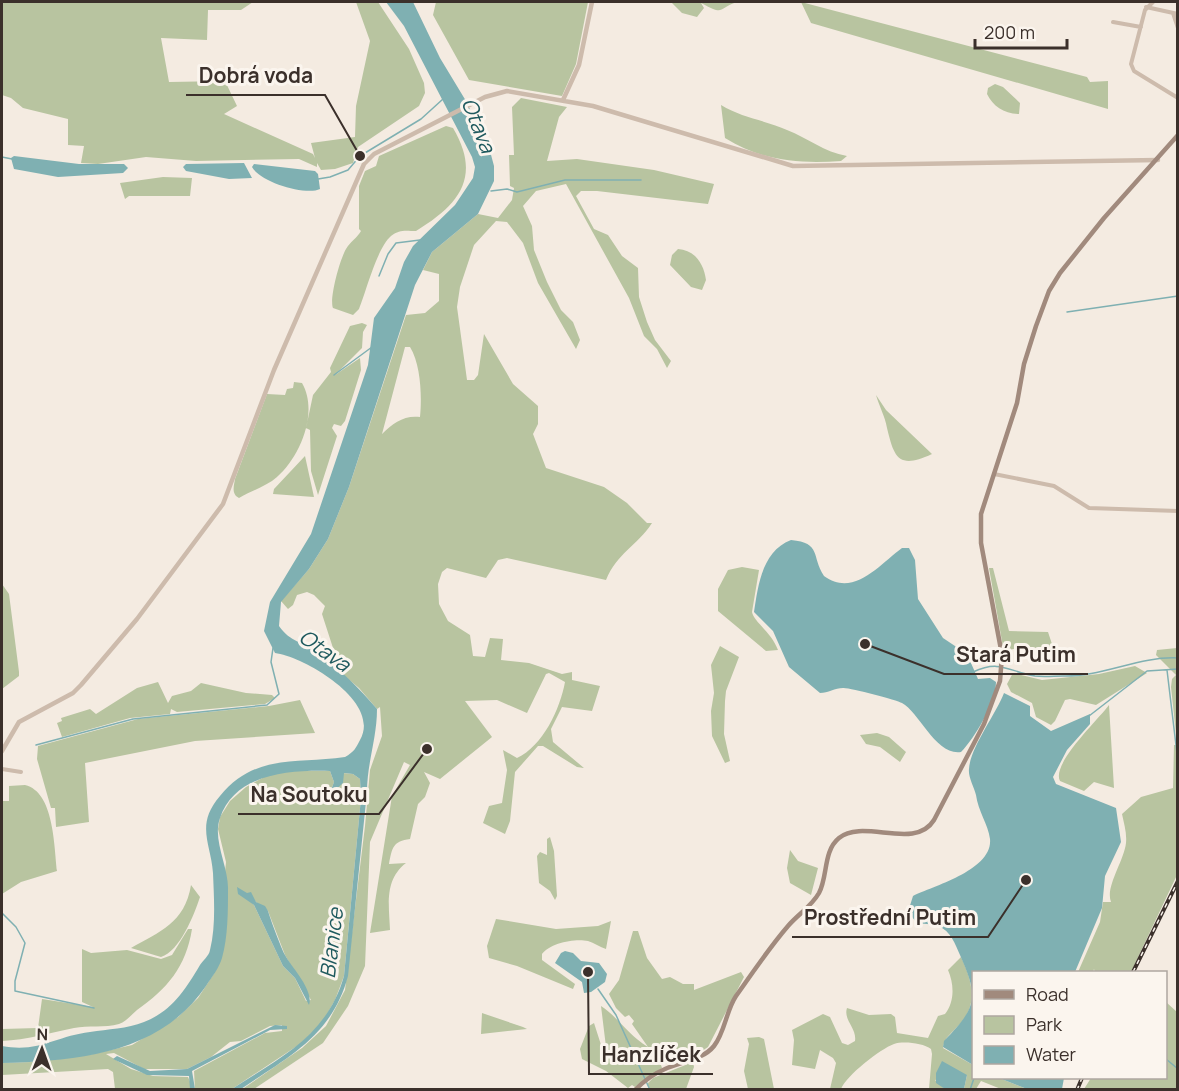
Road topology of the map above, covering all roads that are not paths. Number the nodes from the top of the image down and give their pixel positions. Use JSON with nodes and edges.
{"nodes":[{"id":1,"x":592,"y":2,"type":"edge"},
{"id":2,"x":1153,"y":2,"type":"edge"},
{"id":3,"x":1146,"y":7,"type":"junction"},
{"id":4,"x":1175,"y":13,"type":"edge"},
{"id":5,"x":1113,"y":22,"type":"dead end"},
{"id":6,"x":1141,"y":27,"type":"junction"},
{"id":7,"x":1178,"y":28,"type":"edge"},
{"id":8,"x":1178,"y":98,"type":"edge"},
{"id":9,"x":563,"y":100,"type":"junction"},
{"id":10,"x":1178,"y":135,"type":"edge"},
{"id":11,"x":1147,"y":160,"type":"junction"},
{"id":12,"x":1158,"y":160,"type":"junction"},
{"id":13,"x":1152,"y":167,"type":"junction"},
{"id":14,"x":994,"y":474,"type":"junction"},
{"id":15,"x":1178,"y":511,"type":"edge"},
{"id":16,"x":2,"y":751,"type":"edge"},
{"id":17,"x":2,"y":769,"type":"edge"},
{"id":18,"x":21,"y":772,"type":"dead end"},
{"id":19,"x":634,"y":1089,"type":"edge"}],
"edges":[{"from":1,"to":9,"type":"street"},
{"from":2,"to":3,"type":"street"},
{"from":3,"to":4,"type":"street"},
{"from":3,"to":6,"type":"street"},
{"from":4,"to":7,"type":"street"},
{"from":5,"to":6,"type":"street"},
{"from":6,"to":8,"type":"street"},
{"from":9,"to":11,"type":"street"},
{"from":9,"to":16,"type":"street"},
{"from":10,"to":12,"type":"main road"},
{"from":11,"to":12,"type":"street"},
{"from":11,"to":13,"type":"street"},
{"from":12,"to":13,"type":"main road"},
{"from":13,"to":14,"type":"main road"},
{"from":14,"to":15,"type":"street"},
{"from":14,"to":19,"type":"main road"},
{"from":17,"to":18,"type":"street"}]}
